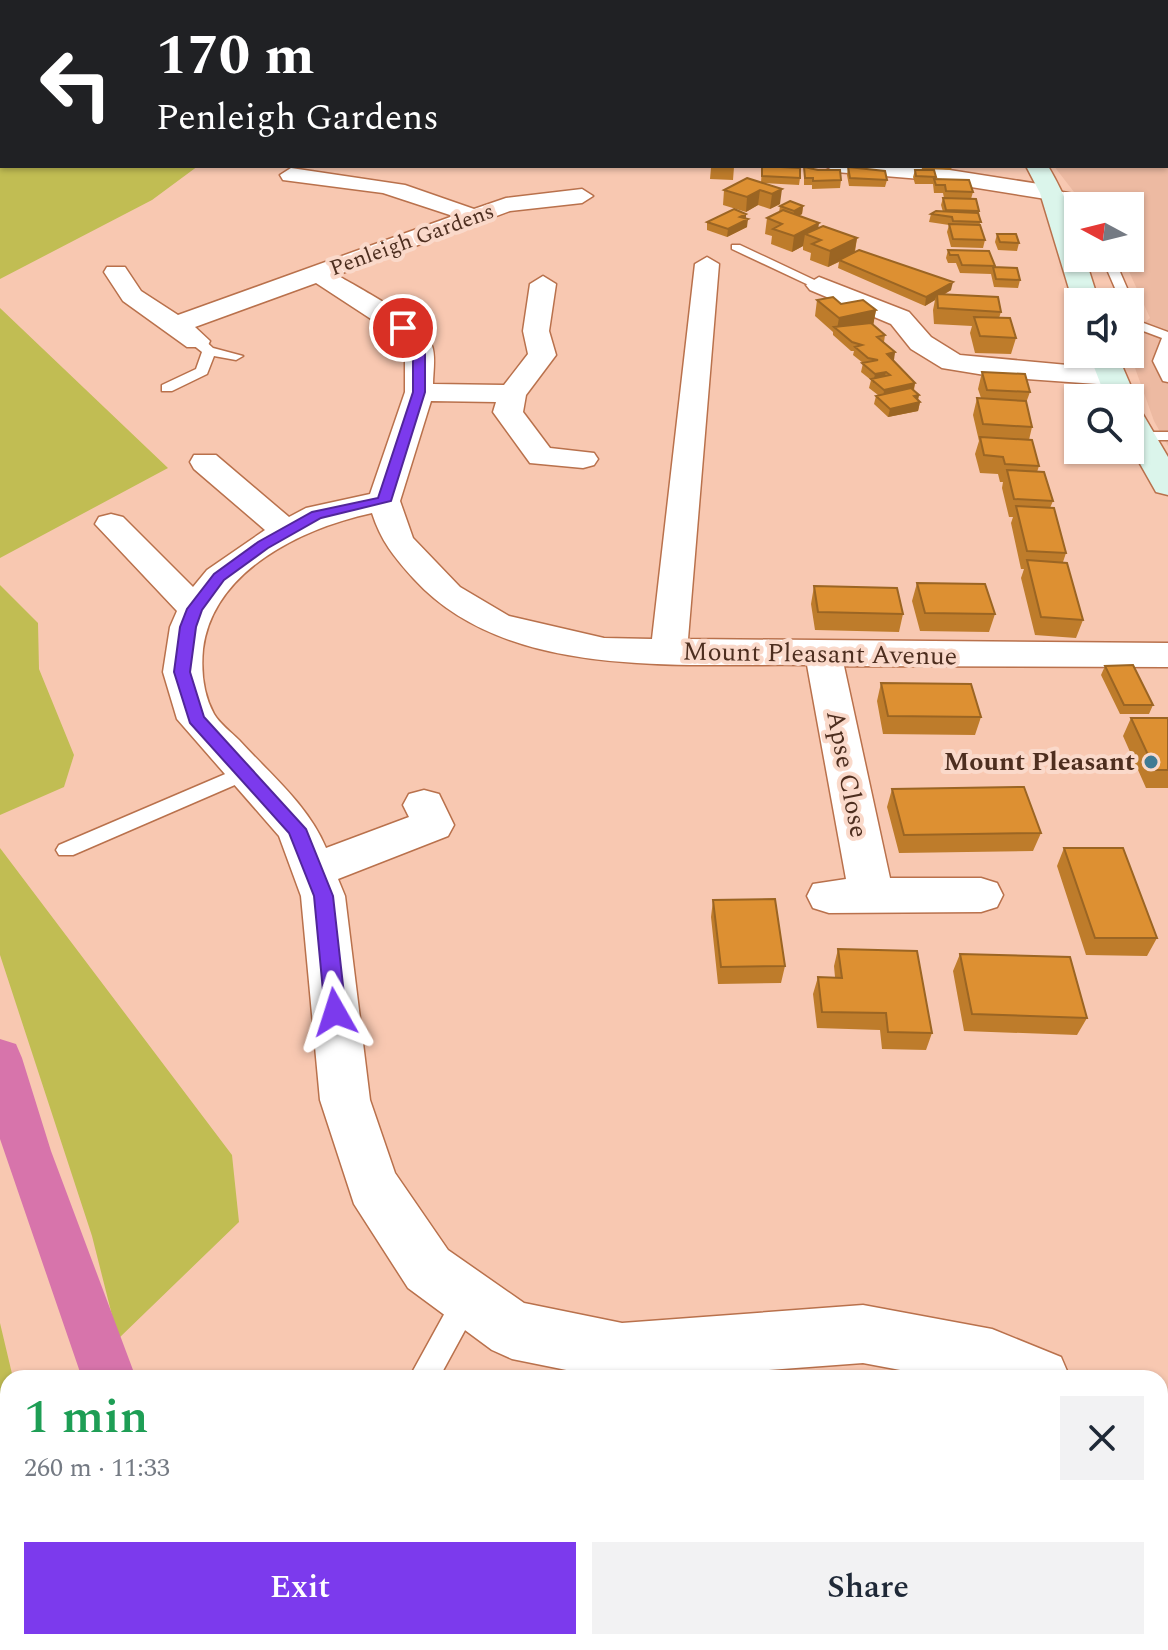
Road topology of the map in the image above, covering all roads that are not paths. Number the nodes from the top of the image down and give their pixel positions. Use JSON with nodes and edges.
{"nodes":[{"id":1,"x":864,"y":168,"type":"edge"},
{"id":2,"x":1038,"y":168,"type":"edge"},
{"id":3,"x":291,"y":174,"type":"edge"},
{"id":4,"x":1052,"y":193,"type":"junction"},
{"id":5,"x":1064,"y":195,"type":"edge"},
{"id":6,"x":582,"y":196,"type":"dead end"},
{"id":7,"x":471,"y":216,"type":"junction"},
{"id":8,"x":722,"y":256,"type":"joint"},
{"id":9,"x":116,"y":272,"type":"dead end"},
{"id":10,"x":319,"y":274,"type":"junction"},
{"id":11,"x":543,"y":284,"type":"dead end"},
{"id":12,"x":1082,"y":288,"type":"edge"},
{"id":13,"x":831,"y":295,"type":"joint"},
{"id":14,"x":1144,"y":328,"type":"edge"},
{"id":15,"x":1168,"y":337,"type":"edge"},
{"id":16,"x":194,"y":339,"type":"junction"},
{"id":17,"x":236,"y":356,"type":"dead end"},
{"id":18,"x":1111,"y":376,"type":"edge"},
{"id":19,"x":1168,"y":378,"type":"edge"},
{"id":20,"x":167,"y":388,"type":"dead end"},
{"id":21,"x":419,"y":392,"type":"junction"},
{"id":22,"x":512,"y":394,"type":"junction"},
{"id":23,"x":1146,"y":430,"type":"edge"},
{"id":24,"x":583,"y":459,"type":"dead end"},
{"id":25,"x":205,"y":462,"type":"dead end"},
{"id":26,"x":1166,"y":480,"type":"edge"},
{"id":27,"x":384,"y":501,"type":"junction"},
{"id":28,"x":111,"y":524,"type":"dead end"},
{"id":29,"x":286,"y":531,"type":"junction"},
{"id":30,"x":195,"y":609,"type":"junction"},
{"id":31,"x":669,"y":651,"type":"junction"},
{"id":32,"x":823,"y":654,"type":"junction"},
{"id":33,"x":1168,"y":655,"type":"edge"},
{"id":34,"x":244,"y":773,"type":"junction"},
{"id":35,"x":424,"y":805,"type":"dead end"},
{"id":36,"x":66,"y":850,"type":"dead end"},
{"id":37,"x":315,"y":870,"type":"junction"},
{"id":38,"x":981,"y":895,"type":"dead end"},
{"id":39,"x":468,"y":1299,"type":"junction"},
{"id":40,"x":428,"y":1370,"type":"edge"},
{"id":41,"x":1021,"y":1370,"type":"edge"}],
"edges":[{"from":1,"to":4,"type":"street"},
{"from":2,"to":4,"type":"street"},
{"from":3,"to":7,"type":"street"},
{"from":4,"to":5,"type":"lane"},
{"from":4,"to":12,"type":"street"},
{"from":6,"to":7,"type":"street","name":"Penleigh Gardens"},
{"from":7,"to":10,"type":"street","name":"Penleigh Gardens"},
{"from":8,"to":13,"type":"lane"},
{"from":8,"to":31,"type":"street","name":"Mount Pleasant Avenue"},
{"from":9,"to":16,"type":"street"},
{"from":10,"to":16,"type":"street","name":"Penleigh Gardens"},
{"from":10,"to":21,"type":"street","name":"Penleigh Gardens"},
{"from":11,"to":22,"type":"street"},
{"from":13,"to":18,"type":"street"},
{"from":14,"to":15,"type":"lane"},
{"from":15,"to":19,"type":"lane"},
{"from":16,"to":17,"type":"lane"},
{"from":16,"to":20,"type":"lane"},
{"from":21,"to":22,"type":"street"},
{"from":21,"to":27,"type":"street","name":"Penleigh Gardens"},
{"from":22,"to":24,"type":"street"},
{"from":23,"to":26,"type":"street"},
{"from":25,"to":29,"type":"street"},
{"from":27,"to":29,"type":"street"},
{"from":27,"to":31,"type":"street"},
{"from":28,"to":30,"type":"street"},
{"from":29,"to":30,"type":"street"},
{"from":30,"to":34,"type":"street"},
{"from":31,"to":32,"type":"street","name":"Mount Pleasant Avenue"},
{"from":32,"to":33,"type":"street","name":"Mount Pleasant Avenue"},
{"from":32,"to":38,"type":"street","name":"Apse Close"},
{"from":34,"to":36,"type":"lane"},
{"from":34,"to":37,"type":"street"},
{"from":35,"to":37,"type":"street"},
{"from":37,"to":39,"type":"street"},
{"from":39,"to":40,"type":"lane"},
{"from":39,"to":41,"type":"street"}]}
